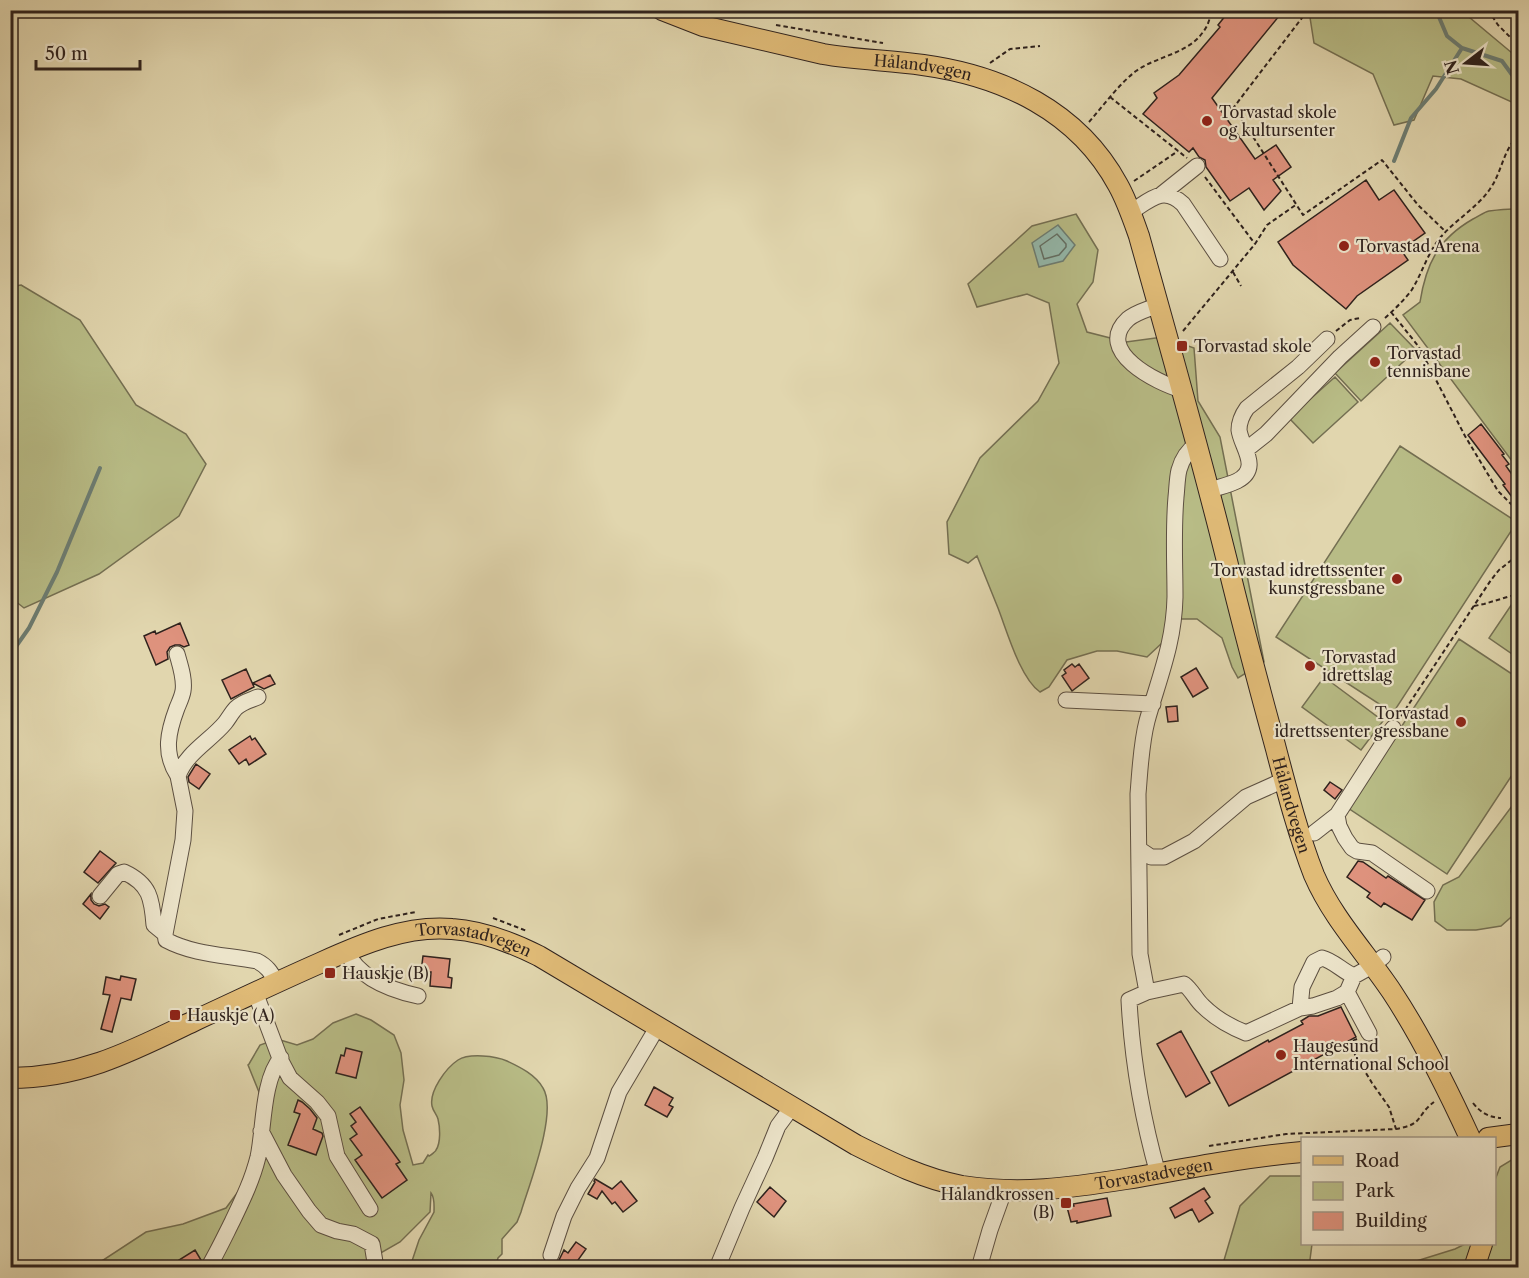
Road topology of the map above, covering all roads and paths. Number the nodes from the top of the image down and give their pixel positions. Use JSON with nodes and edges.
{"nodes":[{"id":1,"x":662,"y":10,"type":"edge"},
{"id":2,"x":1212,"y":10,"type":"edge"},
{"id":3,"x":1308,"y":10,"type":"edge"},
{"id":4,"x":1488,"y":10,"type":"edge"},
{"id":5,"x":771,"y":24,"type":"dead end"},
{"id":6,"x":886,"y":43,"type":"dead end"},
{"id":7,"x":1518,"y":45,"type":"edge"},
{"id":8,"x":1040,"y":46,"type":"dead end"},
{"id":9,"x":982,"y":61,"type":"dead end"},
{"id":10,"x":1110,"y":97,"type":"junction"},
{"id":11,"x":1088,"y":125,"type":"dead end"},
{"id":12,"x":1518,"y":136,"type":"edge"},
{"id":13,"x":1179,"y":151,"type":"junction"},
{"id":14,"x":1197,"y":166,"type":"junction"},
{"id":15,"x":1162,"y":195,"type":"junction"},
{"id":16,"x":1297,"y":204,"type":"junction"},
{"id":17,"x":1136,"y":208,"type":"junction"},
{"id":18,"x":1446,"y":232,"type":"junction"},
{"id":19,"x":1256,"y":244,"type":"junction"},
{"id":20,"x":1220,"y":259,"type":"dead end"},
{"id":21,"x":1233,"y":271,"type":"junction"},
{"id":22,"x":1241,"y":286,"type":"dead end"},
{"id":23,"x":1158,"y":305,"type":"junction"},
{"id":24,"x":1391,"y":312,"type":"junction"},
{"id":25,"x":1370,"y":322,"type":"junction"},
{"id":26,"x":1179,"y":326,"type":"dead end"},
{"id":27,"x":1327,"y":339,"type":"joint"},
{"id":28,"x":1182,"y":390,"type":"junction"},
{"id":29,"x":1197,"y":444,"type":"junction"},
{"id":30,"x":1247,"y":449,"type":"junction"},
{"id":31,"x":1210,"y":490,"type":"junction"},
{"id":32,"x":1518,"y":511,"type":"edge"},
{"id":33,"x":1518,"y":555,"type":"edge"},
{"id":34,"x":1514,"y":595,"type":"dead end"},
{"id":35,"x":1474,"y":606,"type":"junction"},
{"id":36,"x":177,"y":654,"type":"dead end"},
{"id":37,"x":258,"y":697,"type":"dead end"},
{"id":38,"x":1066,"y":700,"type":"dead end"},
{"id":39,"x":1153,"y":704,"type":"junction"},
{"id":40,"x":1393,"y":728,"type":"joint"},
{"id":41,"x":178,"y":776,"type":"junction"},
{"id":42,"x":1284,"y":780,"type":"junction"},
{"id":43,"x":1336,"y":815,"type":"junction"},
{"id":44,"x":1314,"y":833,"type":"dead end"},
{"id":45,"x":1138,"y":849,"type":"junction"},
{"id":46,"x":1427,"y":891,"type":"dead end"},
{"id":47,"x":100,"y":896,"type":"dead end"},
{"id":48,"x":165,"y":934,"type":"junction"},
{"id":49,"x":346,"y":951,"type":"junction"},
{"id":50,"x":1378,"y":961,"type":"junction"},
{"id":51,"x":1354,"y":976,"type":"junction"},
{"id":52,"x":276,"y":982,"type":"junction"},
{"id":53,"x":255,"y":992,"type":"junction"},
{"id":54,"x":1147,"y":992,"type":"junction"},
{"id":55,"x":1347,"y":992,"type":"junction"},
{"id":56,"x":418,"y":996,"type":"dead end"},
{"id":57,"x":1300,"y":1008,"type":"junction"},
{"id":58,"x":658,"y":1026,"type":"junction"},
{"id":59,"x":1369,"y":1033,"type":"joint"},
{"id":60,"x":281,"y":1058,"type":"junction"},
{"id":61,"x":10,"y":1078,"type":"edge"},
{"id":62,"x":1471,"y":1100,"type":"dead end"},
{"id":63,"x":792,"y":1107,"type":"junction"},
{"id":64,"x":1503,"y":1119,"type":"dead end"},
{"id":65,"x":1396,"y":1129,"type":"dead end"},
{"id":66,"x":261,"y":1131,"type":"junction"},
{"id":67,"x":1518,"y":1134,"type":"edge"},
{"id":68,"x":1470,"y":1137,"type":"edge"},
{"id":69,"x":1496,"y":1137,"type":"edge"},
{"id":70,"x":1301,"y":1152,"type":"edge"},
{"id":71,"x":1158,"y":1174,"type":"junction"},
{"id":72,"x":1004,"y":1191,"type":"junction"},
{"id":73,"x":370,"y":1209,"type":"dead end"},
{"id":74,"x":1482,"y":1245,"type":"edge"},
{"id":75,"x":551,"y":1255,"type":"dead end"},
{"id":76,"x":208,"y":1268,"type":"edge"},
{"id":77,"x":376,"y":1268,"type":"edge"},
{"id":78,"x":717,"y":1268,"type":"edge"},
{"id":79,"x":979,"y":1268,"type":"edge"},
{"id":80,"x":1474,"y":1268,"type":"edge"}],
"edges":[{"from":1,"to":17,"type":"main road","name":"Hålandvegen"},
{"from":2,"to":10,"type":"path"},
{"from":3,"to":16,"type":"path"},
{"from":4,"to":7,"type":"path"},
{"from":5,"to":6,"type":"path"},
{"from":8,"to":9,"type":"path"},
{"from":10,"to":11,"type":"path"},
{"from":10,"to":13,"type":"path"},
{"from":12,"to":18,"type":"path"},
{"from":13,"to":14,"type":"path"},
{"from":13,"to":17,"type":"path"},
{"from":14,"to":15,"type":"street"},
{"from":14,"to":19,"type":"path"},
{"from":15,"to":17,"type":"street"},
{"from":15,"to":20,"type":"street"},
{"from":16,"to":18,"type":"path"},
{"from":16,"to":19,"type":"path"},
{"from":17,"to":23,"type":"main road","name":"Hålandvegen"},
{"from":18,"to":24,"type":"path"},
{"from":19,"to":21,"type":"path"},
{"from":21,"to":22,"type":"path"},
{"from":21,"to":26,"type":"path"},
{"from":23,"to":28,"type":"main road","name":"Hålandvegen"},
{"from":23,"to":28,"type":"street"},
{"from":24,"to":25,"type":"path"},
{"from":24,"to":32,"type":"path"},
{"from":25,"to":27,"type":"path"},
{"from":25,"to":30,"type":"street"},
{"from":27,"to":30,"type":"street"},
{"from":28,"to":29,"type":"main road","name":"Hålandvegen"},
{"from":29,"to":31,"type":"main road","name":"Hålandvegen"},
{"from":29,"to":39,"type":"street"},
{"from":30,"to":31,"type":"street"},
{"from":31,"to":42,"type":"main road","name":"Hålandvegen"},
{"from":33,"to":35,"type":"path"},
{"from":34,"to":35,"type":"path"},
{"from":35,"to":40,"type":"path"},
{"from":36,"to":41,"type":"street"},
{"from":37,"to":41,"type":"street"},
{"from":38,"to":39,"type":"street"},
{"from":39,"to":45,"type":"street"},
{"from":40,"to":43,"type":"street","name":"Hålandvegen"},
{"from":41,"to":48,"type":"street"},
{"from":42,"to":45,"type":"street"},
{"from":42,"to":50,"type":"main road","name":"Hålandvegen"},
{"from":43,"to":44,"type":"street","name":"Hålandvegen"},
{"from":43,"to":46,"type":"street"},
{"from":45,"to":54,"type":"street"},
{"from":47,"to":48,"type":"street"},
{"from":48,"to":52,"type":"street"},
{"from":49,"to":52,"type":"main road","name":"Torvastadvegen"},
{"from":49,"to":56,"type":"street"},
{"from":49,"to":58,"type":"main road","name":"Torvastadvegen"},
{"from":50,"to":51,"type":"street"},
{"from":50,"to":68,"type":"main road","name":"Hålandvegen"},
{"from":51,"to":55,"type":"street"},
{"from":51,"to":57,"type":"street"},
{"from":52,"to":53,"type":"main road","name":"Torvastadvegen"},
{"from":53,"to":60,"type":"street"},
{"from":53,"to":61,"type":"main road","name":"Torvastadvegen"},
{"from":54,"to":57,"type":"street"},
{"from":54,"to":71,"type":"street"},
{"from":55,"to":57,"type":"street"},
{"from":55,"to":59,"type":"street"},
{"from":58,"to":63,"type":"main road","name":"Torvastadvegen"},
{"from":58,"to":75,"type":"street"},
{"from":59,"to":65,"type":"path"},
{"from":60,"to":66,"type":"street"},
{"from":60,"to":73,"type":"street"},
{"from":62,"to":64,"type":"path"},
{"from":63,"to":72,"type":"main road","name":"Torvastadvegen"},
{"from":63,"to":78,"type":"street"},
{"from":66,"to":76,"type":"street"},
{"from":66,"to":77,"type":"street"},
{"from":67,"to":69,"type":"main road"},
{"from":70,"to":71,"type":"main road","name":"Torvastadvegen"},
{"from":71,"to":72,"type":"main road","name":"Torvastadvegen"},
{"from":72,"to":79,"type":"street"},
{"from":74,"to":80,"type":"main road"}]}
